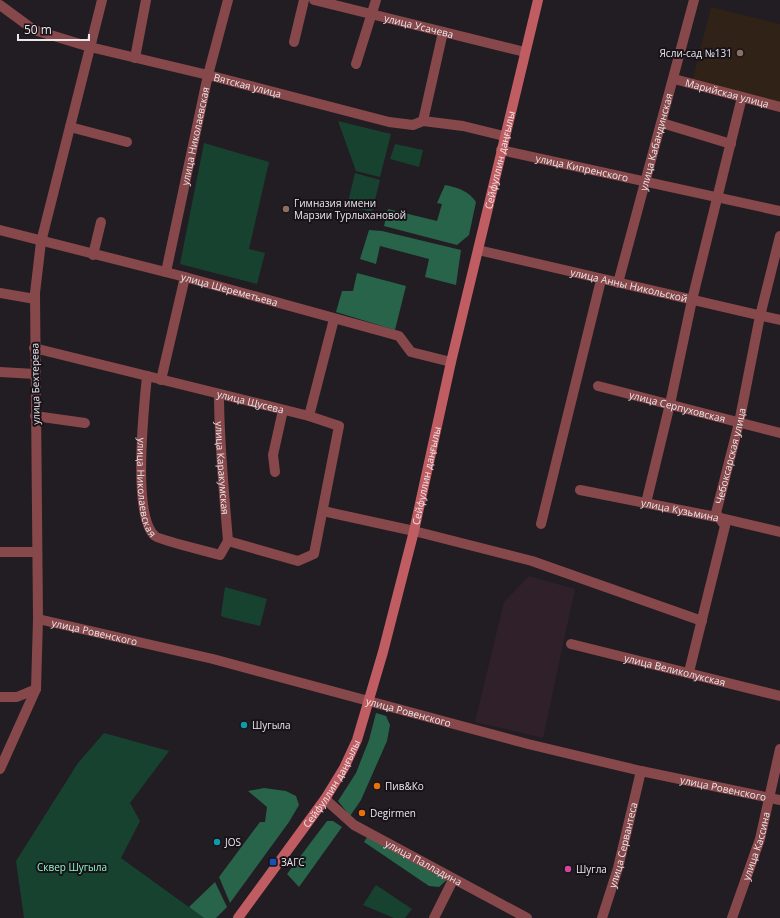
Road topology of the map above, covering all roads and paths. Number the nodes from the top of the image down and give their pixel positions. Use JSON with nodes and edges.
{"nodes":[{"id":1,"x":102,"y":0,"type":"edge"},
{"id":2,"x":146,"y":0,"type":"edge"},
{"id":3,"x":228,"y":0,"type":"edge"},
{"id":4,"x":304,"y":0,"type":"edge"},
{"id":5,"x":314,"y":0,"type":"edge"},
{"id":6,"x":376,"y":0,"type":"edge"},
{"id":7,"x":538,"y":0,"type":"edge"},
{"id":8,"x":694,"y":0,"type":"edge"},
{"id":9,"x":0,"y":5,"type":"edge"},
{"id":10,"x":373,"y":14,"type":"junction"},
{"id":11,"x":443,"y":32,"type":"junction"},
{"id":12,"x":294,"y":42,"type":"dead end"},
{"id":13,"x":90,"y":47,"type":"junction"},
{"id":14,"x":525,"y":52,"type":"junction"},
{"id":15,"x":135,"y":58,"type":"junction"},
{"id":16,"x":356,"y":64,"type":"dead end"},
{"id":17,"x":208,"y":75,"type":"junction"},
{"id":18,"x":674,"y":79,"type":"junction"},
{"id":19,"x":742,"y":98,"type":"junction"},
{"id":20,"x":780,"y":108,"type":"edge"},
{"id":21,"x":423,"y":121,"type":"junction"},
{"id":22,"x":662,"y":123,"type":"junction"},
{"id":23,"x":70,"y":127,"type":"junction"},
{"id":24,"x":504,"y":136,"type":"junction"},
{"id":25,"x":127,"y":142,"type":"dead end"},
{"id":26,"x":731,"y":144,"type":"junction"},
{"id":27,"x":501,"y":150,"type":"junction"},
{"id":28,"x":646,"y":182,"type":"junction"},
{"id":29,"x":718,"y":198,"type":"junction"},
{"id":30,"x":780,"y":211,"type":"edge"},
{"id":31,"x":101,"y":222,"type":"dead end"},
{"id":32,"x":0,"y":230,"type":"edge"},
{"id":33,"x":780,"y":236,"type":"edge"},
{"id":34,"x":41,"y":242,"type":"junction"},
{"id":35,"x":478,"y":250,"type":"junction"},
{"id":36,"x":93,"y":255,"type":"junction"},
{"id":37,"x":166,"y":272,"type":"junction"},
{"id":38,"x":185,"y":277,"type":"junction"},
{"id":39,"x":601,"y":280,"type":"junction"},
{"id":40,"x":618,"y":283,"type":"junction"},
{"id":41,"x":0,"y":293,"type":"edge"},
{"id":42,"x":35,"y":299,"type":"junction"},
{"id":43,"x":692,"y":300,"type":"junction"},
{"id":44,"x":760,"y":316,"type":"junction"},
{"id":45,"x":334,"y":319,"type":"junction"},
{"id":46,"x":780,"y":320,"type":"edge"},
{"id":47,"x":34,"y":348,"type":"junction"},
{"id":48,"x":451,"y":362,"type":"junction"},
{"id":49,"x":0,"y":372,"type":"edge"},
{"id":50,"x":35,"y":374,"type":"junction"},
{"id":51,"x":147,"y":376,"type":"junction"},
{"id":52,"x":161,"y":380,"type":"junction"},
{"id":53,"x":598,"y":386,"type":"dead end"},
{"id":54,"x":220,"y":394,"type":"junction"},
{"id":55,"x":670,"y":404,"type":"junction"},
{"id":56,"x":283,"y":410,"type":"junction"},
{"id":57,"x":35,"y":416,"type":"junction"},
{"id":58,"x":309,"y":416,"type":"junction"},
{"id":59,"x":85,"y":423,"type":"dead end"},
{"id":60,"x":739,"y":423,"type":"junction"},
{"id":61,"x":780,"y":433,"type":"edge"},
{"id":62,"x":275,"y":472,"type":"dead end"},
{"id":63,"x":580,"y":490,"type":"dead end"},
{"id":64,"x":646,"y":503,"type":"junction"},
{"id":65,"x":323,"y":511,"type":"junction"},
{"id":66,"x":721,"y":518,"type":"junction"},
{"id":67,"x":541,"y":524,"type":"dead end"},
{"id":68,"x":414,"y":530,"type":"junction"},
{"id":69,"x":780,"y":532,"type":"edge"},
{"id":70,"x":228,"y":541,"type":"junction"},
{"id":71,"x":0,"y":552,"type":"edge"},
{"id":72,"x":37,"y":552,"type":"junction"},
{"id":73,"x":38,"y":619,"type":"junction"},
{"id":74,"x":702,"y":621,"type":"junction"},
{"id":75,"x":571,"y":644,"type":"dead end"},
{"id":76,"x":689,"y":672,"type":"junction"},
{"id":77,"x":36,"y":689,"type":"junction"},
{"id":78,"x":780,"y":696,"type":"edge"},
{"id":79,"x":0,"y":697,"type":"edge"},
{"id":80,"x":370,"y":700,"type":"junction"},
{"id":81,"x":780,"y":749,"type":"edge"},
{"id":82,"x":0,"y":769,"type":"edge"},
{"id":83,"x":641,"y":771,"type":"junction"},
{"id":84,"x":325,"y":799,"type":"junction"},
{"id":85,"x":775,"y":799,"type":"edge"},
{"id":86,"x":453,"y":880,"type":"junction"},
{"id":87,"x":238,"y":918,"type":"edge"},
{"id":88,"x":434,"y":918,"type":"edge"},
{"id":89,"x":527,"y":918,"type":"edge"},
{"id":90,"x":602,"y":918,"type":"edge"},
{"id":91,"x":732,"y":918,"type":"edge"}],
"edges":[{"from":1,"to":13,"type":"street","name":"улица Бехтерева"},
{"from":2,"to":15,"type":"street"},
{"from":3,"to":17,"type":"street","name":"улица Николаевская"},
{"from":4,"to":12,"type":"street"},
{"from":5,"to":10,"type":"street","name":"улица Усачева"},
{"from":6,"to":10,"type":"street"},
{"from":7,"to":14,"type":"main road","name":"Сейфуллин даңғылы"},
{"from":8,"to":18,"type":"street","name":"улица Кабандинская"},
{"from":9,"to":13,"type":"street","name":"Вятская улица"},
{"from":10,"to":11,"type":"street","name":"улица Усачева"},
{"from":10,"to":16,"type":"street"},
{"from":11,"to":14,"type":"street","name":"улица Усачева"},
{"from":11,"to":21,"type":"street"},
{"from":13,"to":15,"type":"street","name":"Вятская улица"},
{"from":13,"to":23,"type":"street","name":"улица Бехтерева"},
{"from":14,"to":24,"type":"main road","name":"Сейфуллин даңғылы"},
{"from":15,"to":17,"type":"street","name":"Вятская улица"},
{"from":17,"to":21,"type":"street","name":"Вятская улица"},
{"from":17,"to":37,"type":"street","name":"улица Николаевская"},
{"from":18,"to":19,"type":"street","name":"Марийская улица"},
{"from":18,"to":22,"type":"street","name":"улица Кабандинская"},
{"from":19,"to":20,"type":"street","name":"Марийская улица"},
{"from":19,"to":26,"type":"street"},
{"from":21,"to":24,"type":"street","name":"Вятская улица"},
{"from":22,"to":26,"type":"street"},
{"from":22,"to":28,"type":"street","name":"улица Кабандинская"},
{"from":23,"to":25,"type":"street"},
{"from":23,"to":34,"type":"street","name":"улица Бехтерева"},
{"from":24,"to":27,"type":"main road","name":"Сейфуллин даңғылы"},
{"from":26,"to":29,"type":"street"},
{"from":27,"to":28,"type":"street","name":"улица Кипренского"},
{"from":27,"to":35,"type":"main road","name":"Сейфуллин даңғылы"},
{"from":28,"to":29,"type":"street","name":"улица Кипренского"},
{"from":28,"to":40,"type":"street","name":"улица Кабандинская"},
{"from":29,"to":30,"type":"street","name":"улица Кипренского"},
{"from":29,"to":43,"type":"street"},
{"from":31,"to":36,"type":"street"},
{"from":32,"to":34,"type":"street","name":"улица Шереметьева"},
{"from":33,"to":44,"type":"street","name":"Чебоксарская улица"},
{"from":34,"to":36,"type":"street","name":"улица Шереметьева"},
{"from":34,"to":42,"type":"street","name":"улица Бехтерева"},
{"from":35,"to":39,"type":"street","name":"улица Анны Никольской"},
{"from":35,"to":48,"type":"main road","name":"Сейфуллин даңғылы"},
{"from":36,"to":37,"type":"street","name":"улица Шереметьева"},
{"from":37,"to":38,"type":"street","name":"улица Шереметьева"},
{"from":38,"to":45,"type":"street","name":"улица Шереметьева"},
{"from":38,"to":52,"type":"street"},
{"from":39,"to":40,"type":"street","name":"улица Анны Никольской"},
{"from":39,"to":67,"type":"street"},
{"from":40,"to":43,"type":"street","name":"улица Анны Никольской"},
{"from":41,"to":42,"type":"street"},
{"from":42,"to":47,"type":"street","name":"улица Бехтерева"},
{"from":43,"to":44,"type":"street","name":"улица Анны Никольской"},
{"from":43,"to":55,"type":"street"},
{"from":44,"to":46,"type":"street","name":"улица Анны Никольской"},
{"from":44,"to":60,"type":"street","name":"Чебоксарская улица"},
{"from":45,"to":48,"type":"street","name":"улица Шереметьева"},
{"from":45,"to":58,"type":"street"},
{"from":47,"to":50,"type":"street","name":"улица Бехтерева"},
{"from":47,"to":51,"type":"street","name":"улица Щусева"},
{"from":48,"to":68,"type":"main road","name":"Сейфуллин даңғылы"},
{"from":49,"to":50,"type":"street"},
{"from":50,"to":57,"type":"street","name":"улица Бехтерева"},
{"from":51,"to":52,"type":"street","name":"улица Щусева"},
{"from":51,"to":70,"type":"street","name":"улица Николаевская"},
{"from":52,"to":54,"type":"street","name":"улица Щусева"},
{"from":53,"to":55,"type":"street","name":"улица Серпуховская"},
{"from":54,"to":56,"type":"street","name":"улица Щусева"},
{"from":54,"to":70,"type":"street","name":"улица Каракумская"},
{"from":55,"to":60,"type":"street","name":"улица Серпуховская"},
{"from":55,"to":64,"type":"street"},
{"from":56,"to":58,"type":"street","name":"улица Щусева"},
{"from":56,"to":62,"type":"street"},
{"from":57,"to":59,"type":"street"},
{"from":57,"to":72,"type":"street","name":"улица Бехтерева"},
{"from":58,"to":65,"type":"street","name":"улица Щусева"},
{"from":60,"to":61,"type":"street","name":"улица Серпуховская"},
{"from":60,"to":66,"type":"street","name":"Чебоксарская улица"},
{"from":63,"to":64,"type":"street","name":"улица Кузьмина"},
{"from":64,"to":66,"type":"street","name":"улица Кузьмина"},
{"from":65,"to":68,"type":"street"},
{"from":65,"to":70,"type":"street","name":"улица Щусева"},
{"from":66,"to":69,"type":"street","name":"улица Кузьмина"},
{"from":66,"to":74,"type":"street","name":"Чебоксарская улица"},
{"from":68,"to":74,"type":"street"},
{"from":68,"to":80,"type":"main road","name":"Сейфуллин даңғылы"},
{"from":71,"to":72,"type":"street"},
{"from":72,"to":73,"type":"street","name":"улица Бехтерева"},
{"from":73,"to":77,"type":"street","name":"улица Бехтерева"},
{"from":73,"to":80,"type":"street","name":"улица Ровенского"},
{"from":74,"to":76,"type":"street","name":"Чебоксарская улица"},
{"from":75,"to":76,"type":"street","name":"улица Великолукская"},
{"from":76,"to":78,"type":"street","name":"улица Великолукская"},
{"from":77,"to":79,"type":"street"},
{"from":77,"to":82,"type":"street","name":"улица Бехтерева"},
{"from":80,"to":83,"type":"street","name":"улица Ровенского"},
{"from":80,"to":84,"type":"main road","name":"Сейфуллин даңғылы"},
{"from":81,"to":85,"type":"street","name":"улица Кассина"},
{"from":83,"to":85,"type":"street","name":"улица Ровенского"},
{"from":83,"to":90,"type":"street","name":"улица Сервантеса"},
{"from":84,"to":86,"type":"street","name":"улица Палладина"},
{"from":84,"to":87,"type":"main road","name":"Сейфуллин даңғылы"},
{"from":85,"to":91,"type":"street","name":"улица Кассина"},
{"from":86,"to":88,"type":"street"},
{"from":86,"to":89,"type":"street","name":"улица Палладина"}]}
